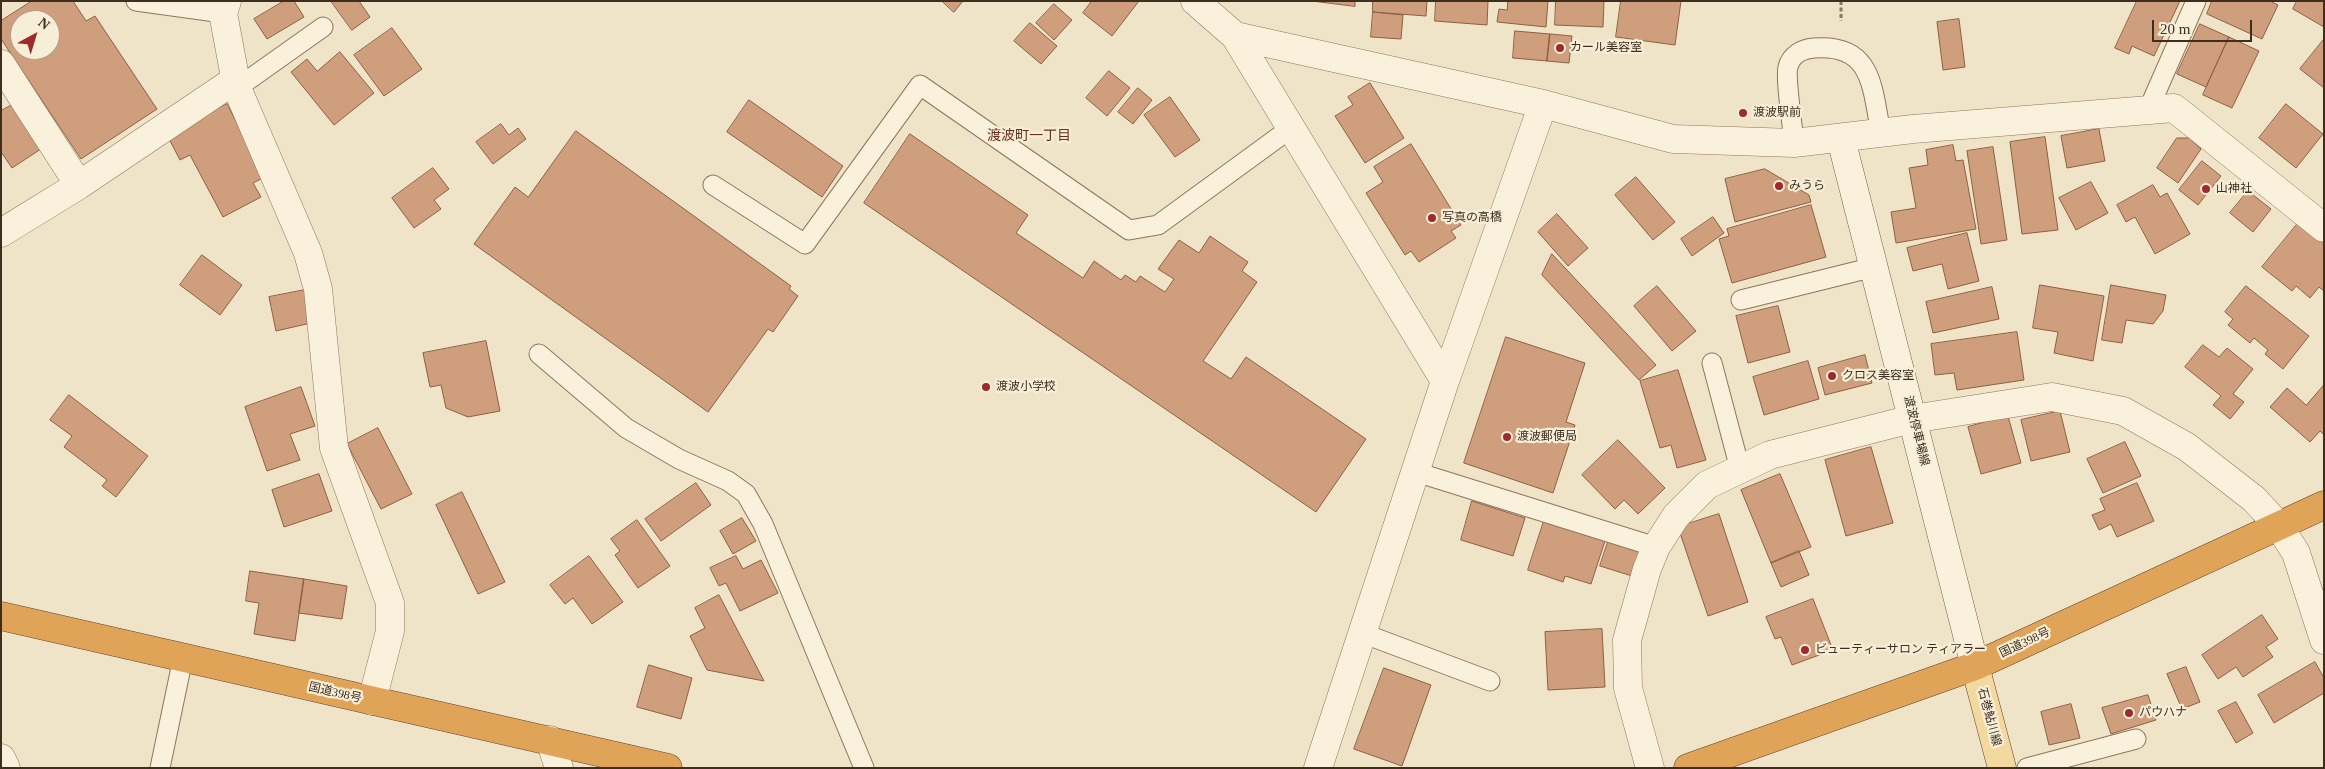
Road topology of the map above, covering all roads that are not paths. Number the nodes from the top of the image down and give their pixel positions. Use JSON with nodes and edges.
{"nodes":[{"id":1,"x":136,"y":1,"type":"edge"},
{"id":2,"x":1195,"y":1,"type":"edge"},
{"id":3,"x":2196,"y":1,"type":"edge"},
{"id":4,"x":225,"y":7,"type":"edge"},
{"id":5,"x":323,"y":27,"type":"dead end"},
{"id":6,"x":1235,"y":36,"type":"junction"},
{"id":7,"x":1,"y":64,"type":"edge"},
{"id":8,"x":236,"y":84,"type":"junction"},
{"id":9,"x":1543,"y":104,"type":"junction"},
{"id":10,"x":2149,"y":108,"type":"junction"},
{"id":11,"x":1291,"y":128,"type":"junction"},
{"id":12,"x":1881,"y":133,"type":"junction"},
{"id":13,"x":1842,"y":138,"type":"junction"},
{"id":14,"x":1794,"y":143,"type":"junction"},
{"id":15,"x":79,"y":185,"type":"junction"},
{"id":16,"x":713,"y":185,"type":"dead end"},
{"id":17,"x":2324,"y":228,"type":"edge"},
{"id":18,"x":1,"y":233,"type":"edge"},
{"id":19,"x":1874,"y":267,"type":"junction"},
{"id":20,"x":1741,"y":300,"type":"dead end"},
{"id":21,"x":539,"y":354,"type":"dead end"},
{"id":22,"x":1712,"y":363,"type":"dead end"},
{"id":23,"x":1445,"y":381,"type":"junction"},
{"id":24,"x":1912,"y":419,"type":"junction"},
{"id":25,"x":1740,"y":469,"type":"junction"},
{"id":26,"x":1416,"y":472,"type":"junction"},
{"id":27,"x":2324,"y":505,"type":"edge"},
{"id":28,"x":2279,"y":526,"type":"junction"},
{"id":29,"x":1656,"y":546,"type":"junction"},
{"id":30,"x":1,"y":616,"type":"edge"},
{"id":31,"x":1362,"y":633,"type":"junction"},
{"id":32,"x":2324,"y":640,"type":"edge"},
{"id":33,"x":183,"y":658,"type":"junction"},
{"id":34,"x":1975,"y":666,"type":"junction"},
{"id":35,"x":1490,"y":681,"type":"dead end"},
{"id":36,"x":372,"y":701,"type":"junction"},
{"id":37,"x":2136,"y":739,"type":"dead end"},
{"id":38,"x":550,"y":740,"type":"junction"},
{"id":39,"x":1,"y":758,"type":"edge"},
{"id":40,"x":6,"y":768,"type":"edge"},
{"id":41,"x":160,"y":768,"type":"edge"},
{"id":42,"x":559,"y":768,"type":"edge"},
{"id":43,"x":668,"y":768,"type":"edge"},
{"id":44,"x":864,"y":768,"type":"edge"},
{"id":45,"x":1318,"y":768,"type":"edge"},
{"id":46,"x":1650,"y":768,"type":"edge"},
{"id":47,"x":1688,"y":768,"type":"edge"},
{"id":48,"x":2002,"y":768,"type":"edge"},
{"id":49,"x":2027,"y":768,"type":"edge"}],
"edges":[{"from":1,"to":4,"type":"lane"},
{"from":2,"to":6,"type":"street"},
{"from":3,"to":10,"type":"lane"},
{"from":4,"to":8,"type":"street"},
{"from":5,"to":8,"type":"lane"},
{"from":6,"to":9,"type":"street"},
{"from":6,"to":11,"type":"street"},
{"from":7,"to":15,"type":"street"},
{"from":8,"to":15,"type":"street"},
{"from":8,"to":36,"type":"street"},
{"from":9,"to":14,"type":"street"},
{"from":9,"to":23,"type":"street"},
{"from":10,"to":12,"type":"street"},
{"from":10,"to":17,"type":"street"},
{"from":11,"to":16,"type":"lane"},
{"from":11,"to":23,"type":"street"},
{"from":12,"to":13,"type":"street"},
{"from":12,"to":14,"type":"lane"},
{"from":13,"to":14,"type":"street"},
{"from":13,"to":19,"type":"street","name":"渡波停車場線"},
{"from":15,"to":18,"type":"street"},
{"from":19,"to":20,"type":"lane"},
{"from":19,"to":24,"type":"street","name":"渡波停車場線"},
{"from":21,"to":44,"type":"lane"},
{"from":22,"to":25,"type":"lane"},
{"from":23,"to":26,"type":"street"},
{"from":24,"to":25,"type":"street"},
{"from":24,"to":28,"type":"street"},
{"from":24,"to":34,"type":"street","name":"渡波停車場線"},
{"from":25,"to":29,"type":"street"},
{"from":26,"to":29,"type":"lane"},
{"from":26,"to":31,"type":"street"},
{"from":27,"to":28,"type":"highway","name":"国道398号"},
{"from":28,"to":32,"type":"street"},
{"from":28,"to":34,"type":"highway","name":"国道398号"},
{"from":29,"to":46,"type":"street"},
{"from":30,"to":33,"type":"highway","name":"国道398号"},
{"from":31,"to":35,"type":"lane"},
{"from":31,"to":45,"type":"street"},
{"from":33,"to":36,"type":"highway","name":"国道398号"},
{"from":33,"to":41,"type":"lane"},
{"from":34,"to":47,"type":"highway","name":"国道398号"},
{"from":34,"to":48,"type":"main road","name":"石巻鮎川線"},
{"from":36,"to":38,"type":"highway","name":"国道398号"},
{"from":37,"to":49,"type":"lane"},
{"from":38,"to":42,"type":"street"},
{"from":38,"to":43,"type":"highway","name":"国道398号"},
{"from":39,"to":40,"type":"street"}]}
